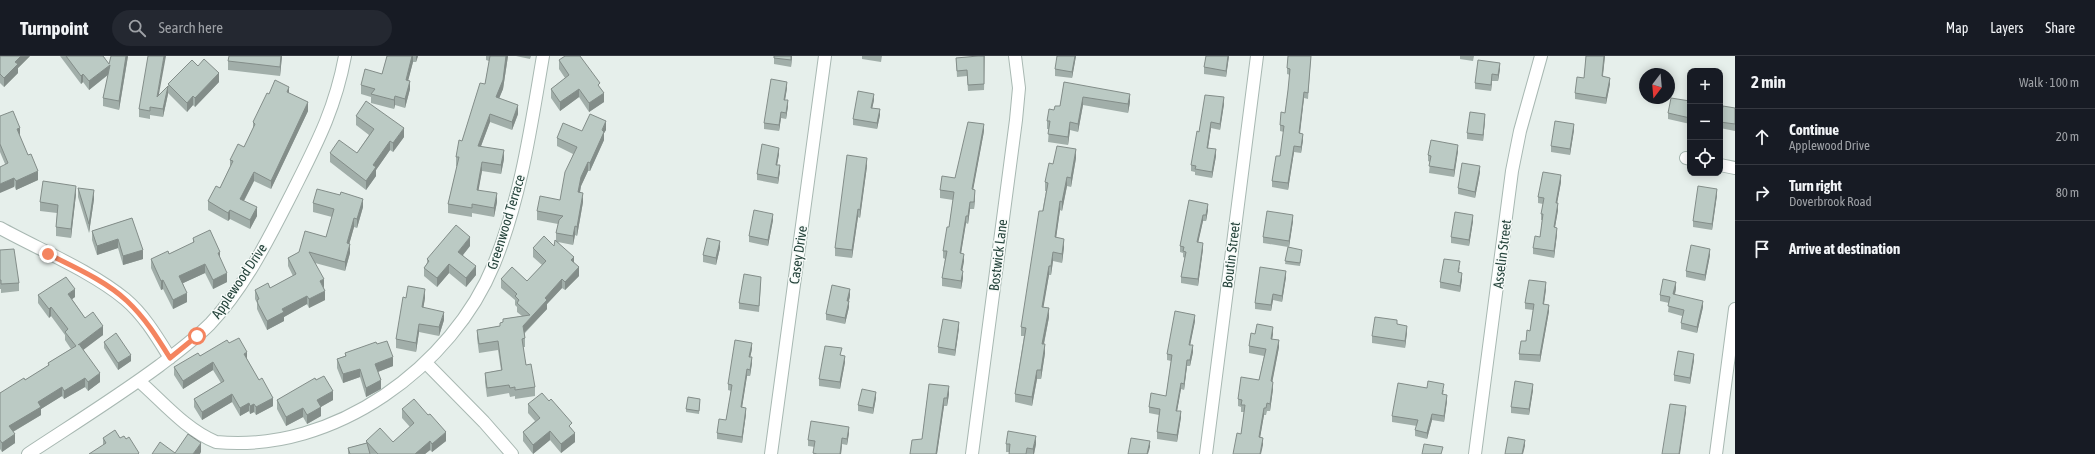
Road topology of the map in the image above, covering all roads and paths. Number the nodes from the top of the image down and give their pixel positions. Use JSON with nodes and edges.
{"nodes":[{"id":1,"x":345,"y":56,"type":"edge"},
{"id":2,"x":543,"y":56,"type":"edge"},
{"id":3,"x":825,"y":56,"type":"edge"},
{"id":4,"x":1015,"y":56,"type":"edge"},
{"id":5,"x":1257,"y":56,"type":"edge"},
{"id":6,"x":1541,"y":56,"type":"edge"},
{"id":7,"x":1723,"y":166,"type":"edge"},
{"id":8,"x":1735,"y":168,"type":"edge"},
{"id":9,"x":0,"y":228,"type":"edge"},
{"id":10,"x":1735,"y":309,"type":"edge"},
{"id":11,"x":170,"y":358,"type":"junction"},
{"id":12,"x":1732,"y":364,"type":"edge"},
{"id":13,"x":430,"y":366,"type":"junction"},
{"id":14,"x":139,"y":380,"type":"junction"},
{"id":15,"x":380,"y":412,"type":"dead end"},
{"id":16,"x":273,"y":452,"type":"dead end"},
{"id":17,"x":28,"y":454,"type":"edge"},
{"id":18,"x":512,"y":454,"type":"edge"},
{"id":19,"x":771,"y":454,"type":"edge"},
{"id":20,"x":972,"y":454,"type":"edge"},
{"id":21,"x":1206,"y":454,"type":"edge"},
{"id":22,"x":1475,"y":454,"type":"edge"},
{"id":23,"x":1716,"y":454,"type":"edge"}],
"edges":[{"from":1,"to":11,"type":"street","name":"Applewood Drive"},
{"from":2,"to":13,"type":"street","name":"Greenwood Terrace"},
{"from":3,"to":19,"type":"street","name":"Casey Drive"},
{"from":4,"to":20,"type":"street","name":"Bostwick Lane"},
{"from":5,"to":21,"type":"street","name":"Boutin Street"},
{"from":6,"to":22,"type":"street","name":"Asselin Street"},
{"from":7,"to":8,"type":"street"},
{"from":9,"to":11,"type":"street"},
{"from":10,"to":12,"type":"street"},
{"from":11,"to":14,"type":"street","name":"Applewood Drive"},
{"from":12,"to":23,"type":"street"},
{"from":13,"to":15,"type":"street","name":"Greenwood Terrace"},
{"from":13,"to":18,"type":"street"},
{"from":14,"to":16,"type":"street"},
{"from":14,"to":17,"type":"street","name":"Applewood Drive"}]}
